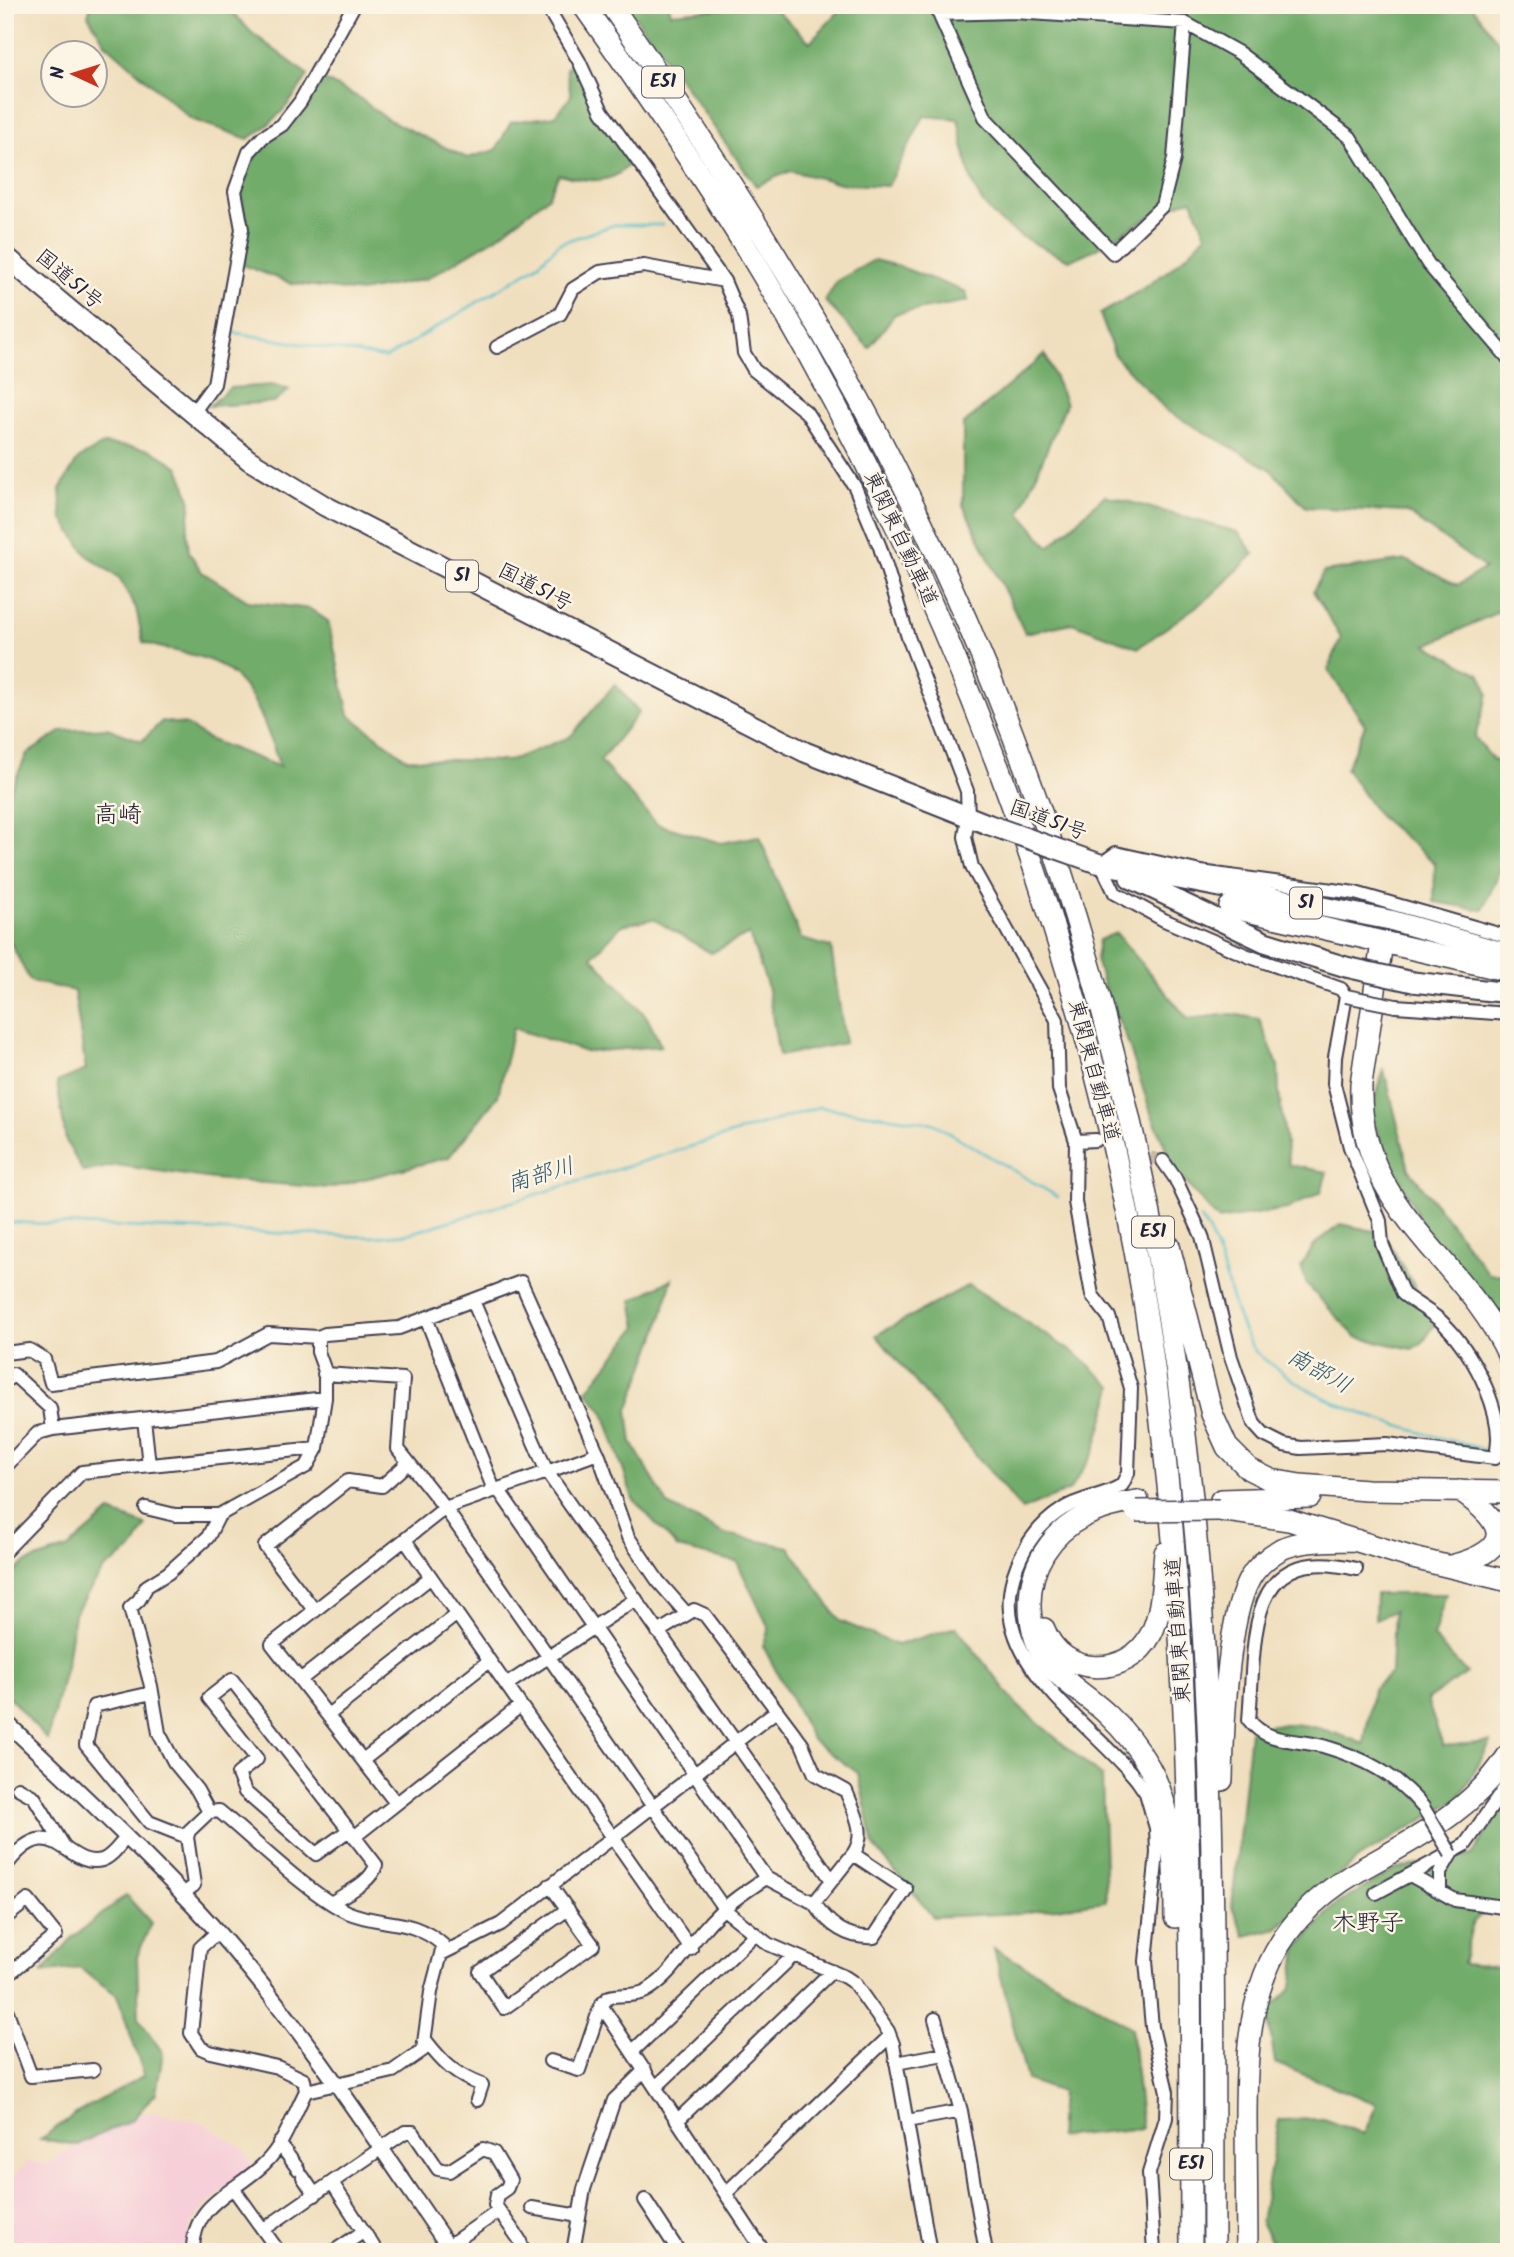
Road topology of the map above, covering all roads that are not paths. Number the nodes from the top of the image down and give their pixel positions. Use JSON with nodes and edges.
{"nodes":[{"id":1,"x":354,"y":5,"type":"edge"},
{"id":2,"x":546,"y":5,"type":"edge"},
{"id":3,"x":583,"y":5,"type":"edge"},
{"id":4,"x":611,"y":5,"type":"edge"},
{"id":5,"x":935,"y":10,"type":"edge"},
{"id":6,"x":1185,"y":23,"type":"junction"},
{"id":7,"x":5,"y":256,"type":"edge"},
{"id":8,"x":724,"y":281,"type":"junction"},
{"id":9,"x":497,"y":346,"type":"dead end"},
{"id":10,"x":1509,"y":359,"type":"edge"},
{"id":11,"x":192,"y":414,"type":"junction"},
{"id":12,"x":968,"y":817,"type":"junction"},
{"id":13,"x":1099,"y":864,"type":"junction"},
{"id":14,"x":1138,"y":872,"type":"junction"},
{"id":15,"x":1173,"y":898,"type":"junction"},
{"id":16,"x":1230,"y":907,"type":"junction"},
{"id":17,"x":1509,"y":937,"type":"edge"},
{"id":18,"x":1382,"y":943,"type":"junction"},
{"id":19,"x":1509,"y":954,"type":"edge"},
{"id":20,"x":1509,"y":971,"type":"edge"},
{"id":21,"x":1509,"y":993,"type":"edge"},
{"id":22,"x":1346,"y":996,"type":"junction"},
{"id":23,"x":1509,"y":1014,"type":"edge"},
{"id":24,"x":1130,"y":1124,"type":"junction"},
{"id":25,"x":1096,"y":1140,"type":"dead end"},
{"id":26,"x":1076,"y":1141,"type":"junction"},
{"id":27,"x":1163,"y":1161,"type":"tunnel mouth"},
{"id":28,"x":473,"y":1300,"type":"junction"},
{"id":29,"x":426,"y":1318,"type":"junction"},
{"id":30,"x":318,"y":1337,"type":"junction"},
{"id":31,"x":5,"y":1353,"type":"edge"},
{"id":32,"x":1509,"y":1356,"type":"edge"},
{"id":33,"x":324,"y":1374,"type":"junction"},
{"id":34,"x":5,"y":1382,"type":"edge"},
{"id":35,"x":1503,"y":1388,"type":"dead end"},
{"id":36,"x":1490,"y":1392,"type":"junction"},
{"id":37,"x":325,"y":1398,"type":"junction"},
{"id":38,"x":144,"y":1419,"type":"junction"},
{"id":39,"x":1161,"y":1422,"type":"junction"},
{"id":40,"x":53,"y":1429,"type":"junction"},
{"id":41,"x":317,"y":1448,"type":"junction"},
{"id":42,"x":598,"y":1453,"type":"junction"},
{"id":43,"x":408,"y":1463,"type":"junction"},
{"id":44,"x":149,"y":1465,"type":"junction"},
{"id":45,"x":5,"y":1467,"type":"edge"},
{"id":46,"x":547,"y":1472,"type":"junction"},
{"id":47,"x":496,"y":1489,"type":"junction"},
{"id":48,"x":1367,"y":1490,"type":"junction"},
{"id":49,"x":1460,"y":1491,"type":"junction"},
{"id":50,"x":1509,"y":1492,"type":"edge"},
{"id":51,"x":1220,"y":1505,"type":"junction"},
{"id":52,"x":1137,"y":1506,"type":"junction"},
{"id":53,"x":146,"y":1508,"type":"dead end"},
{"id":54,"x":445,"y":1508,"type":"junction"},
{"id":55,"x":219,"y":1515,"type":"junction"},
{"id":56,"x":405,"y":1540,"type":"junction"},
{"id":57,"x":1356,"y":1540,"type":"junction"},
{"id":58,"x":5,"y":1551,"type":"edge"},
{"id":59,"x":1449,"y":1567,"type":"junction"},
{"id":60,"x":1356,"y":1569,"type":"dead end"},
{"id":61,"x":431,"y":1577,"type":"junction"},
{"id":62,"x":1509,"y":1581,"type":"edge"},
{"id":63,"x":636,"y":1599,"type":"junction"},
{"id":64,"x":315,"y":1611,"type":"junction"},
{"id":65,"x":686,"y":1613,"type":"junction"},
{"id":66,"x":457,"y":1614,"type":"junction"},
{"id":67,"x":593,"y":1627,"type":"junction"},
{"id":68,"x":658,"y":1632,"type":"junction"},
{"id":69,"x":549,"y":1657,"type":"junction"},
{"id":70,"x":489,"y":1661,"type":"junction"},
{"id":71,"x":300,"y":1680,"type":"junction"},
{"id":72,"x":506,"y":1685,"type":"junction"},
{"id":73,"x":152,"y":1693,"type":"junction"},
{"id":74,"x":520,"y":1706,"type":"junction"},
{"id":75,"x":776,"y":1711,"type":"junction"},
{"id":76,"x":328,"y":1715,"type":"junction"},
{"id":77,"x":5,"y":1721,"type":"edge"},
{"id":78,"x":734,"y":1740,"type":"junction"},
{"id":79,"x":1509,"y":1754,"type":"edge"},
{"id":80,"x":363,"y":1760,"type":"junction"},
{"id":81,"x":694,"y":1772,"type":"junction"},
{"id":82,"x":1509,"y":1782,"type":"edge"},
{"id":83,"x":18,"y":1788,"type":"dead end"},
{"id":84,"x":396,"y":1803,"type":"junction"},
{"id":85,"x":652,"y":1805,"type":"junction"},
{"id":86,"x":209,"y":1812,"type":"junction"},
{"id":87,"x":351,"y":1833,"type":"junction"},
{"id":88,"x":612,"y":1836,"type":"junction"},
{"id":89,"x":187,"y":1837,"type":"junction"},
{"id":90,"x":126,"y":1838,"type":"junction"},
{"id":91,"x":65,"y":1848,"type":"junction"},
{"id":92,"x":853,"y":1854,"type":"junction"},
{"id":93,"x":1451,"y":1854,"type":"junction"},
{"id":94,"x":5,"y":1867,"type":"edge"},
{"id":95,"x":1410,"y":1875,"type":"junction"},
{"id":96,"x":766,"y":1878,"type":"junction"},
{"id":97,"x":831,"y":1879,"type":"junction"},
{"id":98,"x":550,"y":1885,"type":"junction"},
{"id":99,"x":1440,"y":1892,"type":"junction"},
{"id":100,"x":1376,"y":1893,"type":"dead end"},
{"id":101,"x":182,"y":1895,"type":"junction"},
{"id":102,"x":331,"y":1903,"type":"junction"},
{"id":103,"x":814,"y":1903,"type":"junction"},
{"id":104,"x":723,"y":1907,"type":"junction"},
{"id":105,"x":1509,"y":1908,"type":"edge"},
{"id":106,"x":568,"y":1909,"type":"junction"},
{"id":107,"x":5,"y":1918,"type":"edge"},
{"id":108,"x":216,"y":1933,"type":"junction"},
{"id":109,"x":755,"y":1934,"type":"junction"},
{"id":110,"x":691,"y":1949,"type":"junction"},
{"id":111,"x":441,"y":1954,"type":"junction"},
{"id":112,"x":793,"y":1956,"type":"junction"},
{"id":113,"x":832,"y":1971,"type":"junction"},
{"id":114,"x":5,"y":1977,"type":"edge"},
{"id":115,"x":5,"y":2006,"type":"edge"},
{"id":116,"x":601,"y":2006,"type":"junction"},
{"id":117,"x":935,"y":2019,"type":"dead end"},
{"id":118,"x":890,"y":2036,"type":"junction"},
{"id":119,"x":426,"y":2040,"type":"junction"},
{"id":120,"x":12,"y":2042,"type":"edge"},
{"id":121,"x":632,"y":2052,"type":"junction"},
{"id":122,"x":944,"y":2054,"type":"junction"},
{"id":123,"x":1214,"y":2057,"type":"junction"},
{"id":124,"x":550,"y":2061,"type":"dead end"},
{"id":125,"x":897,"y":2063,"type":"junction"},
{"id":126,"x":93,"y":2070,"type":"dead end"},
{"id":127,"x":645,"y":2070,"type":"junction"},
{"id":128,"x":1191,"y":2076,"type":"junction"},
{"id":129,"x":338,"y":2085,"type":"junction"},
{"id":130,"x":656,"y":2087,"type":"junction"},
{"id":131,"x":306,"y":2091,"type":"junction"},
{"id":132,"x":477,"y":2100,"type":"dead end"},
{"id":133,"x":961,"y":2112,"type":"junction"},
{"id":134,"x":679,"y":2119,"type":"junction"},
{"id":135,"x":907,"y":2121,"type":"junction"},
{"id":136,"x":279,"y":2143,"type":"junction"},
{"id":137,"x":382,"y":2149,"type":"junction"},
{"id":138,"x":333,"y":2184,"type":"junction"},
{"id":139,"x":233,"y":2188,"type":"junction"},
{"id":140,"x":726,"y":2193,"type":"junction"},
{"id":141,"x":315,"y":2195,"type":"junction"},
{"id":142,"x":645,"y":2200,"type":"dead end"},
{"id":143,"x":532,"y":2208,"type":"dead end"},
{"id":144,"x":499,"y":2211,"type":"junction"},
{"id":145,"x":579,"y":2216,"type":"junction"},
{"id":146,"x":264,"y":2229,"type":"junction"},
{"id":147,"x":363,"y":2232,"type":"junction"},
{"id":148,"x":450,"y":2249,"type":"edge"},
{"id":149,"x":193,"y":2252,"type":"edge"},
{"id":150,"x":279,"y":2252,"type":"edge"},
{"id":151,"x":333,"y":2252,"type":"edge"},
{"id":152,"x":377,"y":2252,"type":"edge"},
{"id":153,"x":524,"y":2252,"type":"edge"},
{"id":154,"x":573,"y":2252,"type":"edge"},
{"id":155,"x":679,"y":2252,"type":"edge"},
{"id":156,"x":764,"y":2252,"type":"edge"},
{"id":157,"x":930,"y":2252,"type":"edge"},
{"id":158,"x":986,"y":2252,"type":"edge"},
{"id":159,"x":1154,"y":2252,"type":"edge"},
{"id":160,"x":1191,"y":2252,"type":"edge"},
{"id":161,"x":1214,"y":2252,"type":"edge"},
{"id":162,"x":1247,"y":2252,"type":"edge"}],
"edges":[{"from":1,"to":11,"type":"street"},
{"from":2,"to":8,"type":"street"},
{"from":3,"to":39,"type":"highway","name":"東関東自動車道","number":"E51"},
{"from":4,"to":24,"type":"highway","name":"東関東自動車道","number":"E51"},
{"from":5,"to":6,"type":"street"},
{"from":5,"to":6,"type":"street"},
{"from":6,"to":10,"type":"street"},
{"from":7,"to":11,"type":"highway","name":"国道51号","number":"51"},
{"from":8,"to":9,"type":"street"},
{"from":8,"to":12,"type":"street"},
{"from":11,"to":12,"type":"highway","name":"国道51号","number":"51"},
{"from":12,"to":13,"type":"highway","name":"国道51号","number":"51","bridge":true},
{"from":12,"to":26,"type":"street"},
{"from":13,"to":14,"type":"highway","name":"国道51号","number":"51"},
{"from":13,"to":15,"type":"highway","name":"国道51号","number":"51"},
{"from":13,"to":17,"type":"street"},
{"from":13,"to":22,"type":"street"},
{"from":14,"to":16,"type":"highway"},
{"from":14,"to":19,"type":"highway","name":"国道51号","number":"51"},
{"from":15,"to":16,"type":"highway"},
{"from":15,"to":21,"type":"highway","name":"国道51号","number":"51","bridge":true},
{"from":16,"to":18,"type":"highway"},
{"from":18,"to":20,"type":"highway"},
{"from":18,"to":32,"type":"highway"},
{"from":22,"to":23,"type":"street","bridge":true},
{"from":22,"to":36,"type":"street"},
{"from":24,"to":48,"type":"highway"},
{"from":24,"to":123,"type":"highway","name":"東関東自動車道","number":"E51"},
{"from":25,"to":26,"type":"street"},
{"from":26,"to":159,"type":"street"},
{"from":27,"to":36,"type":"street"},
{"from":28,"to":29,"type":"street"},
{"from":28,"to":42,"type":"street"},
{"from":28,"to":46,"type":"street"},
{"from":29,"to":30,"type":"street"},
{"from":29,"to":47,"type":"street"},
{"from":30,"to":31,"type":"street"},
{"from":30,"to":33,"type":"street"},
{"from":33,"to":37,"type":"street"},
{"from":33,"to":43,"type":"street"},
{"from":34,"to":40,"type":"street"},
{"from":35,"to":36,"type":"street"},
{"from":37,"to":38,"type":"street"},
{"from":37,"to":41,"type":"street"},
{"from":38,"to":40,"type":"street"},
{"from":38,"to":44,"type":"street"},
{"from":39,"to":52,"type":"highway"},
{"from":39,"to":128,"type":"highway","name":"東関東自動車道","number":"E51"},
{"from":40,"to":45,"type":"street"},
{"from":41,"to":44,"type":"street"},
{"from":41,"to":55,"type":"street"},
{"from":42,"to":46,"type":"street"},
{"from":42,"to":65,"type":"street"},
{"from":43,"to":54,"type":"street"},
{"from":43,"to":64,"type":"street"},
{"from":44,"to":58,"type":"street"},
{"from":46,"to":47,"type":"street"},
{"from":46,"to":63,"type":"street"},
{"from":47,"to":54,"type":"street"},
{"from":47,"to":67,"type":"street"},
{"from":48,"to":49,"type":"highway"},
{"from":48,"to":51,"type":"highway"},
{"from":49,"to":50,"type":"highway"},
{"from":49,"to":59,"type":"highway"},
{"from":51,"to":52,"type":"highway","bridge":true},
{"from":51,"to":57,"type":"highway"},
{"from":52,"to":128,"type":"highway"},
{"from":53,"to":55,"type":"street"},
{"from":54,"to":56,"type":"street"},
{"from":54,"to":69,"type":"street"},
{"from":55,"to":73,"type":"street"},
{"from":56,"to":61,"type":"street"},
{"from":56,"to":64,"type":"street"},
{"from":57,"to":59,"type":"highway"},
{"from":57,"to":123,"type":"highway"},
{"from":59,"to":62,"type":"highway"},
{"from":60,"to":93,"type":"street","bridge":true},
{"from":61,"to":66,"type":"street"},
{"from":61,"to":71,"type":"street"},
{"from":63,"to":67,"type":"street"},
{"from":63,"to":68,"type":"street"},
{"from":64,"to":71,"type":"street"},
{"from":65,"to":68,"type":"street"},
{"from":65,"to":75,"type":"street"},
{"from":66,"to":70,"type":"street"},
{"from":66,"to":76,"type":"street"},
{"from":67,"to":69,"type":"street"},
{"from":67,"to":81,"type":"street"},
{"from":68,"to":78,"type":"street"},
{"from":69,"to":72,"type":"street"},
{"from":69,"to":85,"type":"street"},
{"from":70,"to":72,"type":"street"},
{"from":70,"to":80,"type":"street"},
{"from":71,"to":76,"type":"street"},
{"from":72,"to":74,"type":"street"},
{"from":73,"to":86,"type":"street"},
{"from":73,"to":89,"type":"street"},
{"from":74,"to":84,"type":"street"},
{"from":74,"to":88,"type":"street"},
{"from":75,"to":78,"type":"street"},
{"from":75,"to":92,"type":"street"},
{"from":76,"to":80,"type":"street"},
{"from":77,"to":90,"type":"street"},
{"from":78,"to":81,"type":"street"},
{"from":78,"to":97,"type":"street"},
{"from":79,"to":162,"type":"highway"},
{"from":80,"to":84,"type":"street"},
{"from":81,"to":85,"type":"street"},
{"from":81,"to":96,"type":"street"},
{"from":82,"to":93,"type":"street"},
{"from":83,"to":91,"type":"street"},
{"from":84,"to":87,"type":"street"},
{"from":85,"to":88,"type":"street"},
{"from":85,"to":104,"type":"street"},
{"from":86,"to":89,"type":"street"},
{"from":86,"to":102,"type":"street"},
{"from":87,"to":87,"type":"street"},
{"from":87,"to":102,"type":"street"},
{"from":88,"to":98,"type":"street"},
{"from":88,"to":110,"type":"street"},
{"from":89,"to":101,"type":"street"},
{"from":90,"to":91,"type":"street"},
{"from":90,"to":101,"type":"street"},
{"from":91,"to":94,"type":"street"},
{"from":92,"to":97,"type":"street"},
{"from":92,"to":103,"type":"street"},
{"from":93,"to":95,"type":"street"},
{"from":93,"to":99,"type":"street"},
{"from":95,"to":99,"type":"street"},
{"from":95,"to":100,"type":"street"},
{"from":96,"to":103,"type":"street"},
{"from":96,"to":104,"type":"street"},
{"from":97,"to":103,"type":"street"},
{"from":98,"to":106,"type":"street"},
{"from":98,"to":111,"type":"street"},
{"from":99,"to":105,"type":"street"},
{"from":101,"to":108,"type":"street"},
{"from":102,"to":111,"type":"street"},
{"from":104,"to":109,"type":"street"},
{"from":104,"to":110,"type":"street"},
{"from":106,"to":106,"type":"street"},
{"from":107,"to":114,"type":"street"},
{"from":108,"to":129,"type":"street"},
{"from":108,"to":131,"type":"street"},
{"from":109,"to":112,"type":"street"},
{"from":109,"to":121,"type":"street"},
{"from":110,"to":116,"type":"street"},
{"from":111,"to":119,"type":"street"},
{"from":112,"to":113,"type":"street"},
{"from":112,"to":130,"type":"street"},
{"from":113,"to":118,"type":"street"},
{"from":113,"to":134,"type":"street"},
{"from":115,"to":120,"type":"street"},
{"from":116,"to":121,"type":"street"},
{"from":116,"to":124,"type":"street"},
{"from":117,"to":122,"type":"street"},
{"from":118,"to":125,"type":"street"},
{"from":118,"to":140,"type":"street"},
{"from":119,"to":129,"type":"street"},
{"from":119,"to":132,"type":"street"},
{"from":120,"to":126,"type":"street"},
{"from":121,"to":127,"type":"street"},
{"from":122,"to":125,"type":"street"},
{"from":122,"to":133,"type":"street"},
{"from":123,"to":161,"type":"highway","name":"東関東自動車道","number":"E51"},
{"from":125,"to":135,"type":"street"},
{"from":127,"to":130,"type":"street"},
{"from":127,"to":145,"type":"street"},
{"from":128,"to":160,"type":"highway","name":"東関東自動車道","number":"E51"},
{"from":129,"to":131,"type":"street"},
{"from":129,"to":137,"type":"street"},
{"from":130,"to":134,"type":"street"},
{"from":131,"to":136,"type":"street"},
{"from":133,"to":135,"type":"street"},
{"from":133,"to":158,"type":"street"},
{"from":134,"to":140,"type":"street"},
{"from":135,"to":157,"type":"street"},
{"from":136,"to":139,"type":"street"},
{"from":136,"to":141,"type":"street"},
{"from":137,"to":138,"type":"street"},
{"from":137,"to":144,"type":"street"},
{"from":137,"to":148,"type":"street"},
{"from":138,"to":141,"type":"street"},
{"from":138,"to":147,"type":"street"},
{"from":139,"to":146,"type":"street"},
{"from":139,"to":149,"type":"street"},
{"from":140,"to":156,"type":"street"},
{"from":141,"to":146,"type":"street"},
{"from":142,"to":155,"type":"street"},
{"from":143,"to":145,"type":"street"},
{"from":144,"to":148,"type":"street"},
{"from":144,"to":153,"type":"street"},
{"from":145,"to":154,"type":"street"},
{"from":146,"to":150,"type":"street"},
{"from":147,"to":151,"type":"street"},
{"from":147,"to":152,"type":"street"}]}
